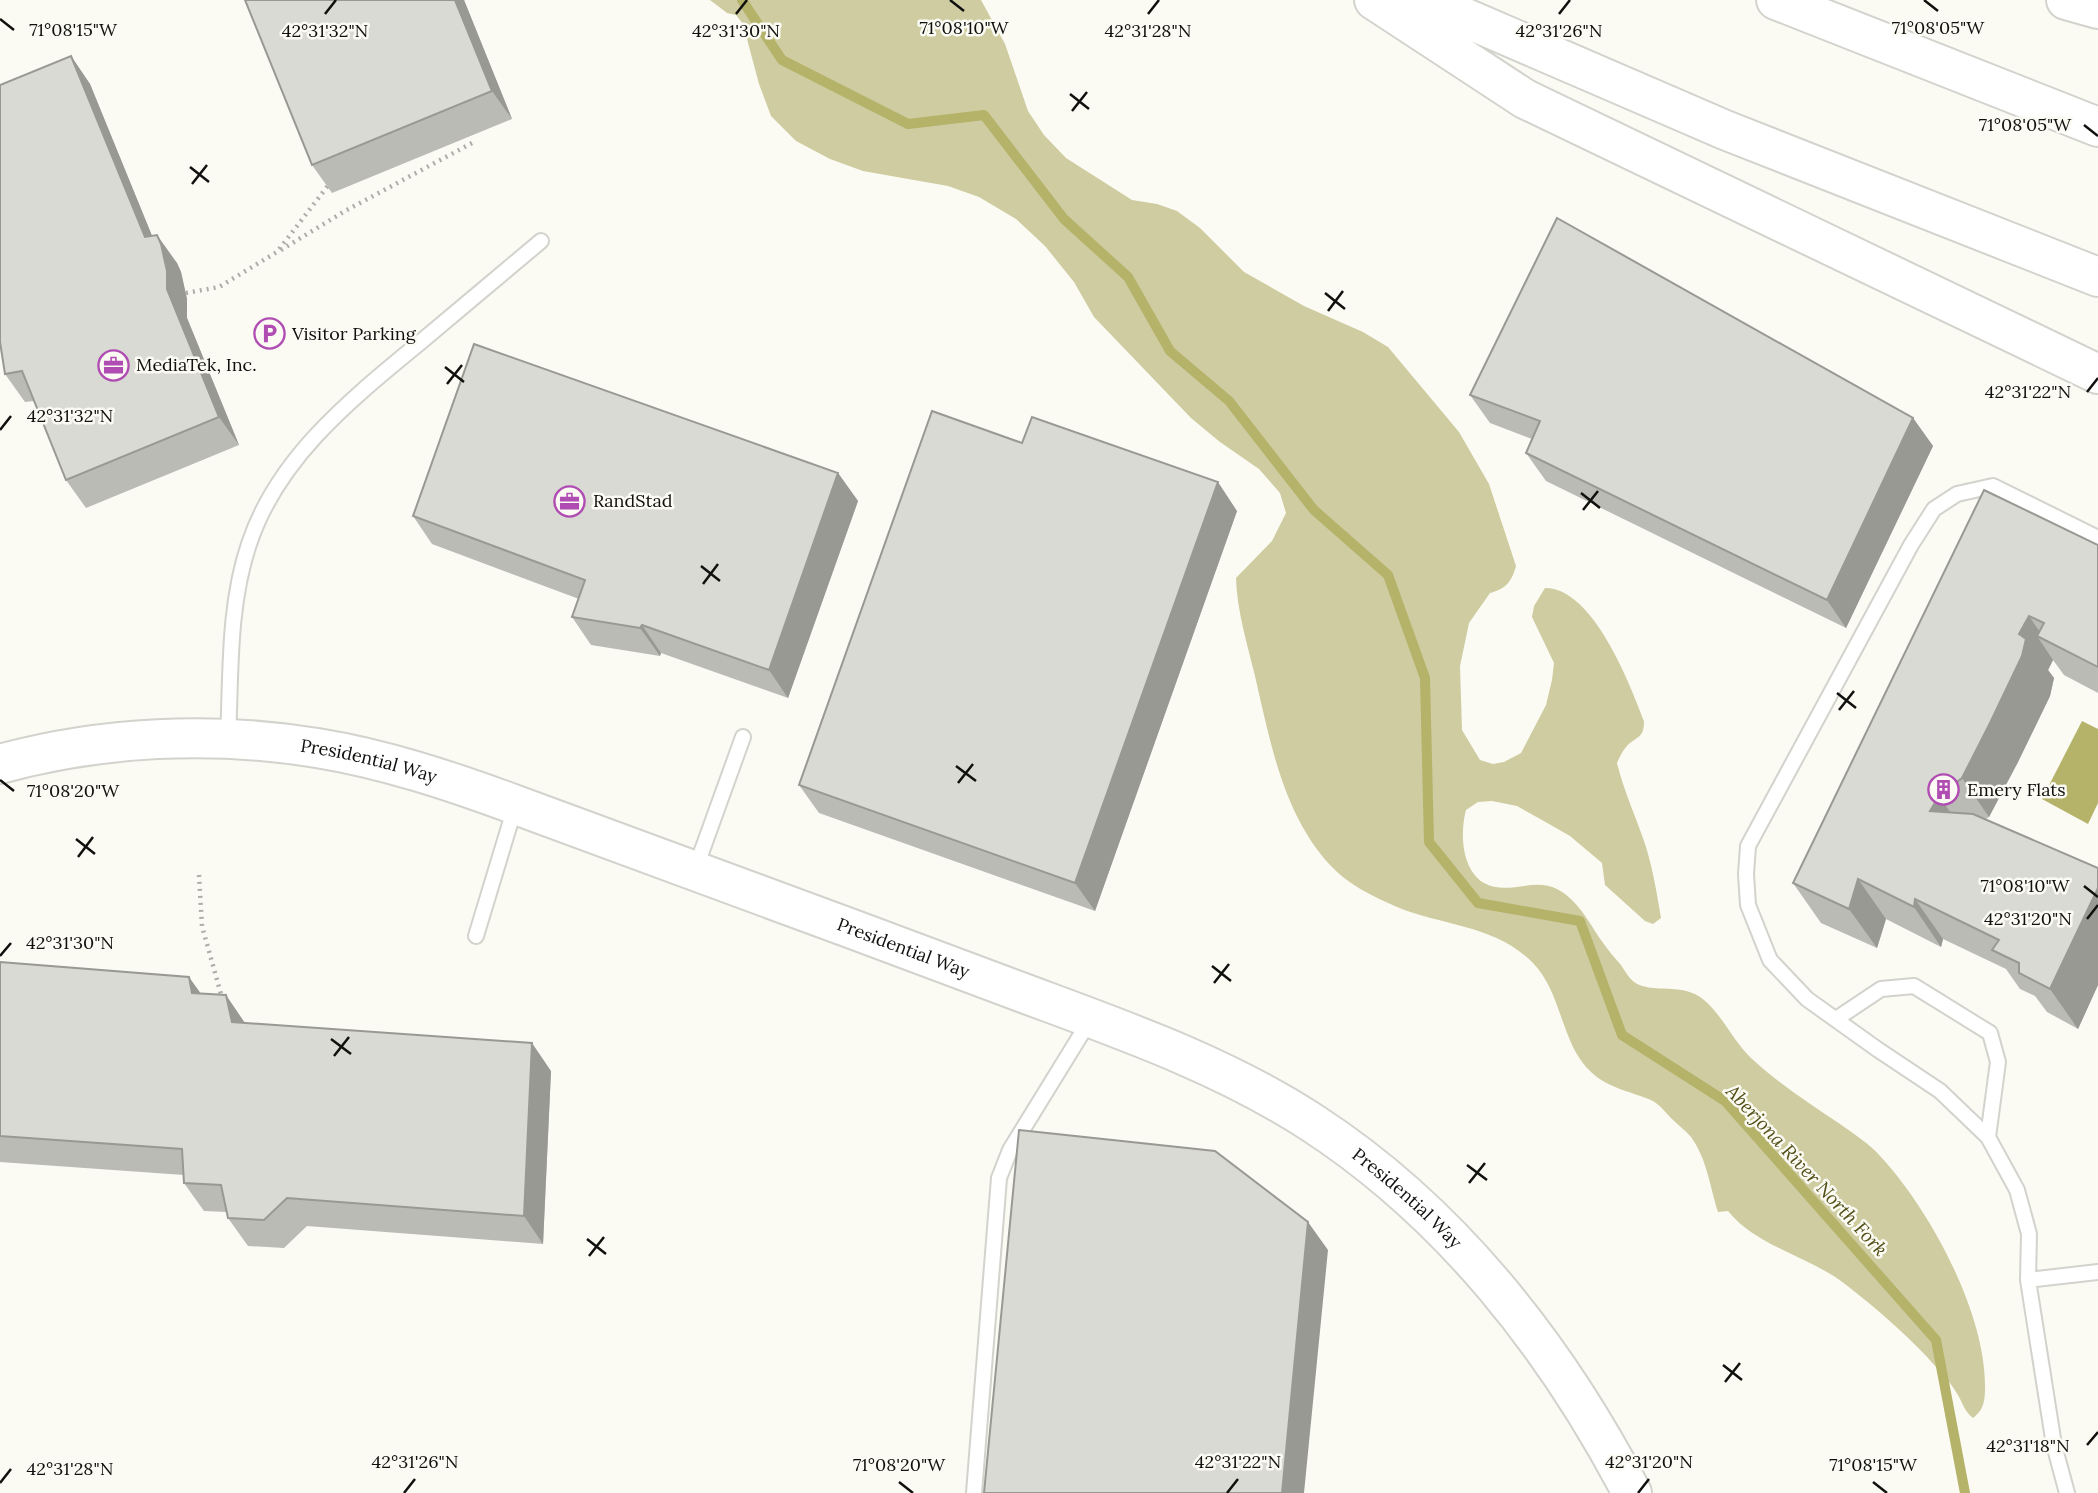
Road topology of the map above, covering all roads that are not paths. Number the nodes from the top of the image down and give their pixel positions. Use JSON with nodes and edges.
{"nodes":[{"id":1,"x":1374,"y":0,"type":"edge"},
{"id":2,"x":1424,"y":0,"type":"edge"},
{"id":3,"x":1776,"y":0,"type":"edge"},
{"id":4,"x":2066,"y":0,"type":"edge"},
{"id":5,"x":2098,"y":9,"type":"edge"},
{"id":6,"x":2098,"y":127,"type":"edge"},
{"id":7,"x":541,"y":241,"type":"dead end"},
{"id":8,"x":2098,"y":277,"type":"edge"},
{"id":9,"x":2098,"y":374,"type":"edge"},
{"id":10,"x":2098,"y":538,"type":"edge"},
{"id":11,"x":743,"y":737,"type":"dead end"},
{"id":12,"x":228,"y":740,"type":"junction"},
{"id":13,"x":0,"y":764,"type":"edge"},
{"id":14,"x":516,"y":805,"type":"junction"},
{"id":15,"x":695,"y":871,"type":"junction"},
{"id":16,"x":476,"y":936,"type":"dead end"},
{"id":17,"x":1091,"y":1018,"type":"junction"},
{"id":18,"x":1836,"y":1019,"type":"junction"},
{"id":19,"x":1988,"y":1137,"type":"junction"},
{"id":20,"x":2098,"y":1272,"type":"edge"},
{"id":21,"x":2028,"y":1280,"type":"junction"},
{"id":22,"x":974,"y":1493,"type":"edge"},
{"id":23,"x":1632,"y":1493,"type":"edge"},
{"id":24,"x":2067,"y":1493,"type":"edge"}],
"edges":[{"from":1,"to":9,"type":"main road"},
{"from":2,"to":8,"type":"main road"},
{"from":3,"to":6,"type":"main road"},
{"from":4,"to":5,"type":"main road"},
{"from":7,"to":12,"type":"lane"},
{"from":10,"to":18,"type":"lane"},
{"from":11,"to":15,"type":"lane"},
{"from":12,"to":13,"type":"main road","name":"Presidential Way"},
{"from":12,"to":14,"type":"main road","name":"Presidential Way"},
{"from":14,"to":15,"type":"main road","name":"Presidential Way"},
{"from":14,"to":16,"type":"lane"},
{"from":15,"to":17,"type":"main road","name":"Presidential Way"},
{"from":17,"to":22,"type":"lane"},
{"from":17,"to":23,"type":"main road","name":"Presidential Way"},
{"from":18,"to":19,"type":"lane"},
{"from":18,"to":19,"type":"lane"},
{"from":19,"to":21,"type":"lane"},
{"from":20,"to":21,"type":"lane"},
{"from":21,"to":24,"type":"lane"}]}
